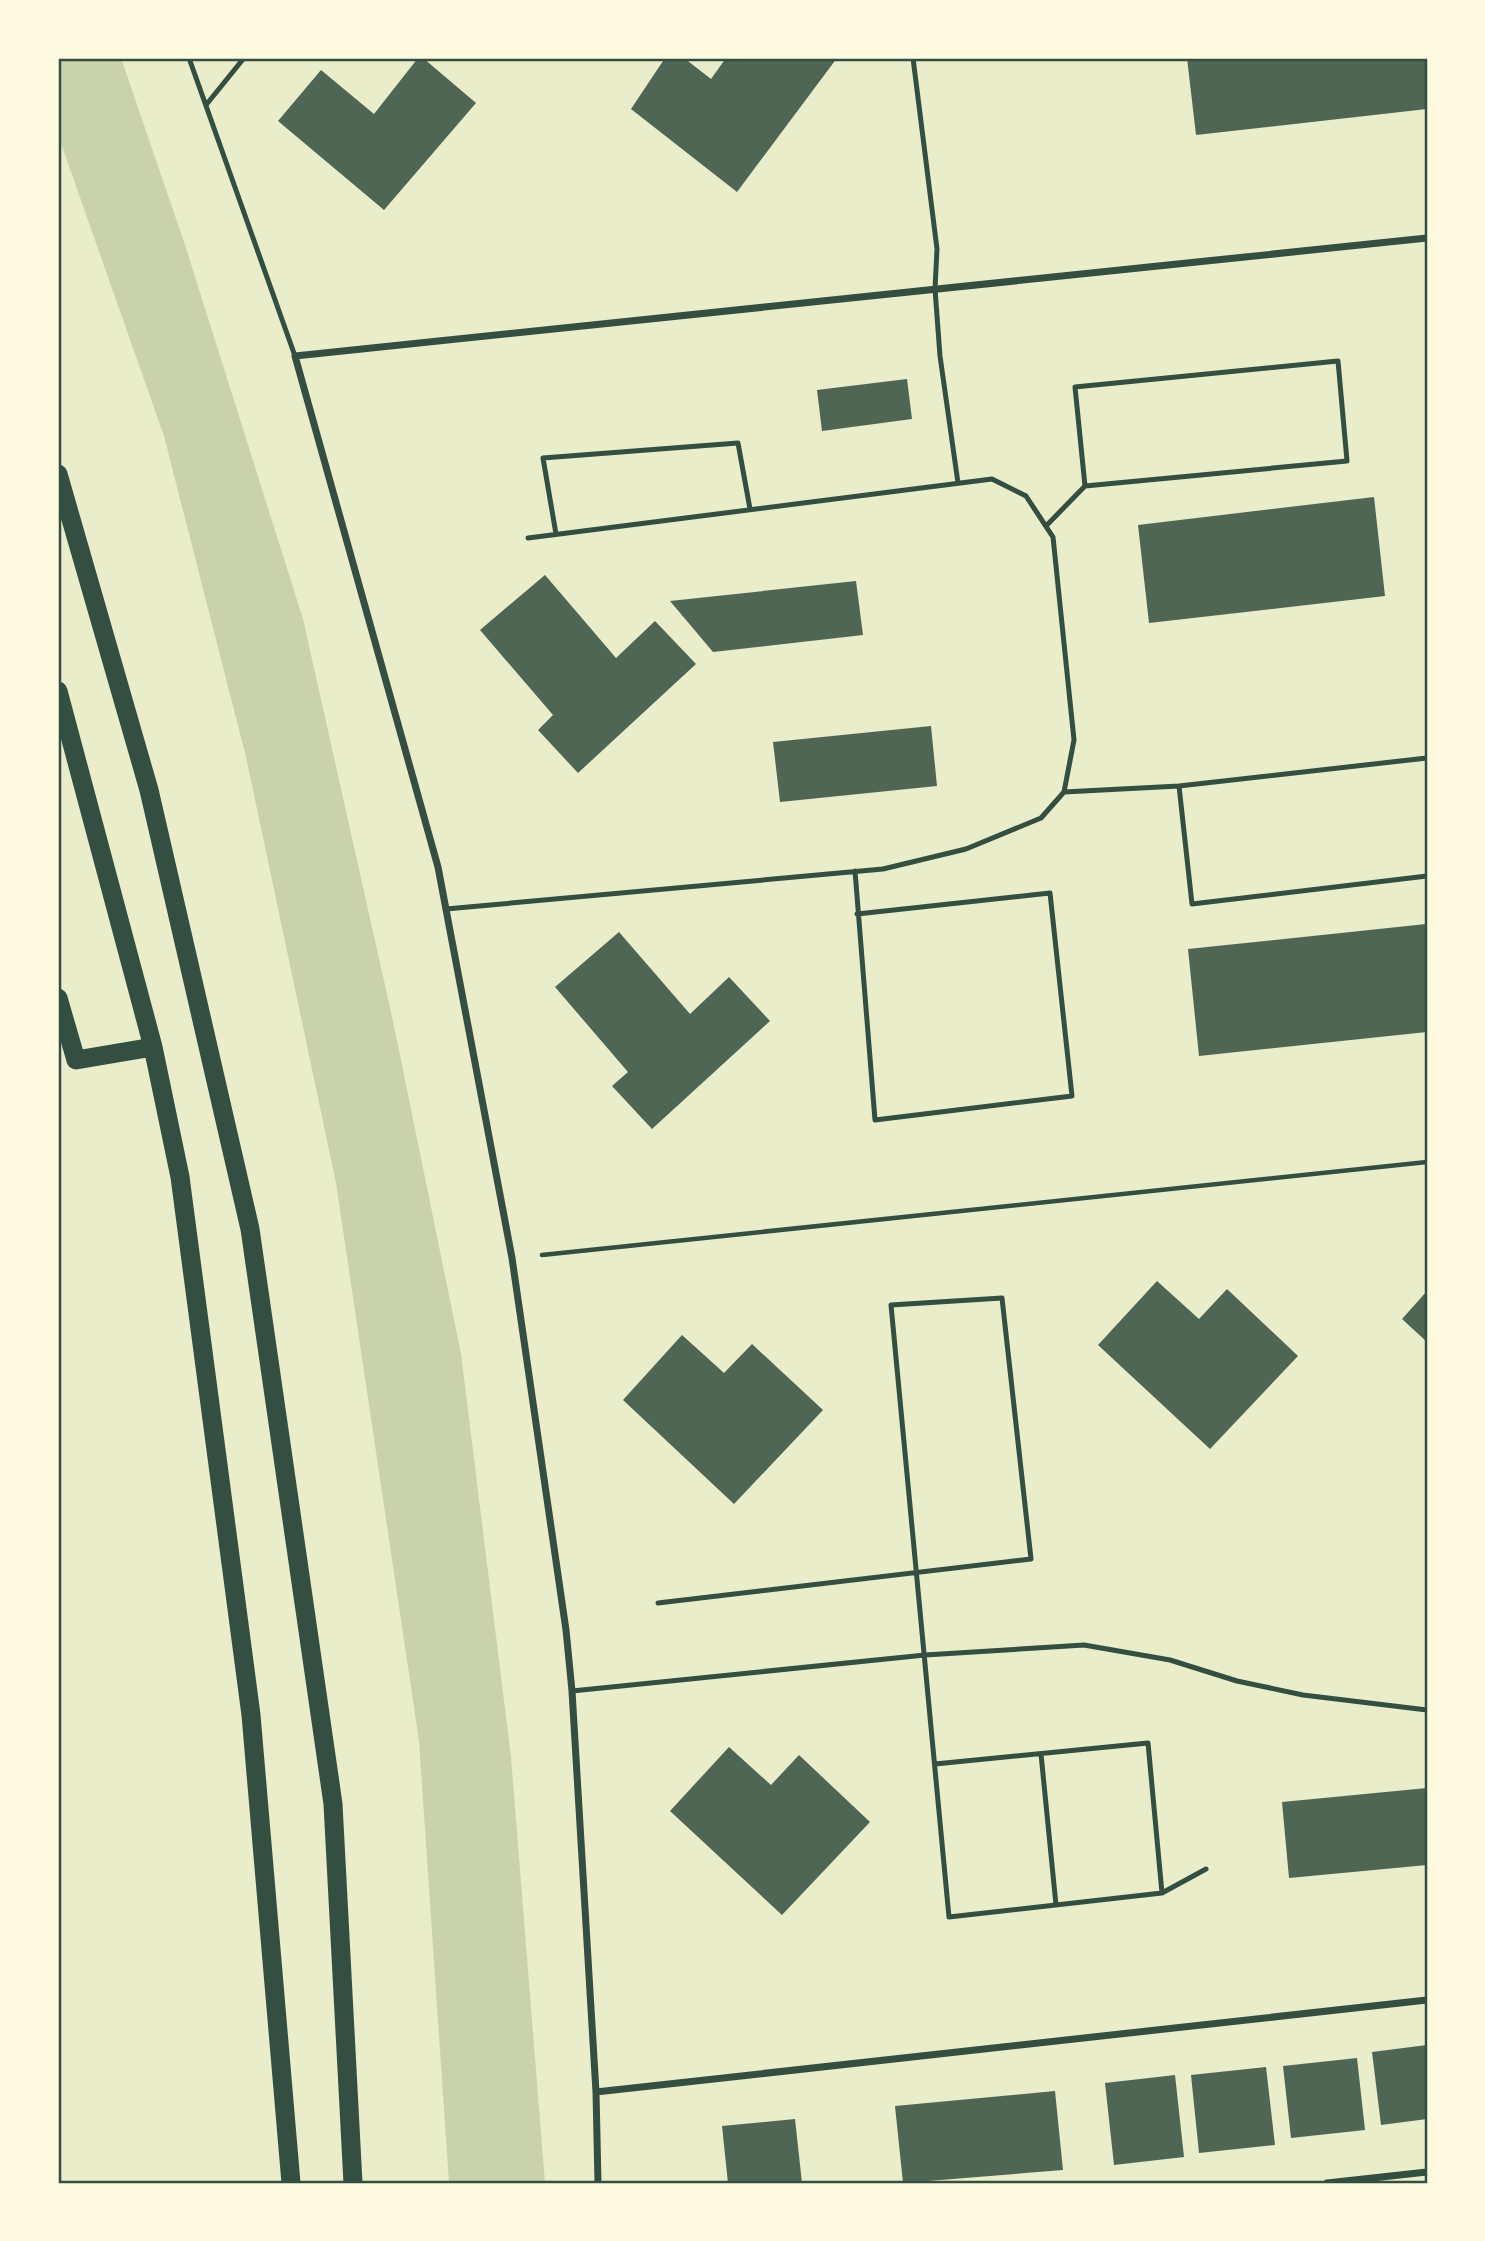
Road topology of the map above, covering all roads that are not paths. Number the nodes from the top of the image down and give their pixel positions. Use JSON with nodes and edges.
{"nodes":[{"id":1,"x":189,"y":58,"type":"edge"},
{"id":2,"x":244,"y":58,"type":"edge"},
{"id":3,"x":913,"y":58,"type":"edge"},
{"id":4,"x":206,"y":105,"type":"junction"},
{"id":5,"x":1427,"y":238,"type":"edge"},
{"id":6,"x":935,"y":289,"type":"junction"},
{"id":7,"x":295,"y":356,"type":"junction"},
{"id":8,"x":58,"y":474,"type":"edge"},
{"id":9,"x":958,"y":483,"type":"junction"},
{"id":10,"x":1086,"y":486,"type":"junction"},
{"id":11,"x":750,"y":509,"type":"junction"},
{"id":12,"x":1046,"y":526,"type":"junction"},
{"id":13,"x":556,"y":534,"type":"junction"},
{"id":14,"x":528,"y":538,"type":"dead end"},
{"id":15,"x":58,"y":691,"type":"edge"},
{"id":16,"x":1427,"y":758,"type":"edge"},
{"id":17,"x":1179,"y":786,"type":"junction"},
{"id":18,"x":1064,"y":792,"type":"junction"},
{"id":19,"x":855,"y":871,"type":"junction"},
{"id":20,"x":1427,"y":876,"type":"edge"},
{"id":21,"x":446,"y":909,"type":"junction"},
{"id":22,"x":857,"y":914,"type":"junction"},
{"id":23,"x":58,"y":998,"type":"edge"},
{"id":24,"x":153,"y":1046,"type":"junction"},
{"id":25,"x":917,"y":1572,"type":"junction"},
{"id":26,"x":658,"y":1604,"type":"dead end"},
{"id":27,"x":925,"y":1655,"type":"junction"},
{"id":28,"x":572,"y":1691,"type":"junction"},
{"id":29,"x":1427,"y":1710,"type":"edge"},
{"id":30,"x":1041,"y":1754,"type":"junction"},
{"id":31,"x":935,"y":1764,"type":"junction"},
{"id":32,"x":1206,"y":1869,"type":"dead end"},
{"id":33,"x":1162,"y":1893,"type":"junction"},
{"id":34,"x":1056,"y":1905,"type":"junction"},
{"id":35,"x":1427,"y":2000,"type":"edge"},
{"id":36,"x":596,"y":2092,"type":"junction"},
{"id":37,"x":1427,"y":2172,"type":"edge"},
{"id":38,"x":291,"y":2183,"type":"edge"},
{"id":39,"x":353,"y":2183,"type":"edge"},
{"id":40,"x":598,"y":2183,"type":"edge"},
{"id":41,"x":1327,"y":2183,"type":"edge"}],
"edges":[{"from":1,"to":4,"type":"lane"},
{"from":2,"to":4,"type":"lane"},
{"from":3,"to":6,"type":"lane"},
{"from":4,"to":7,"type":"lane"},
{"from":5,"to":6,"type":"street"},
{"from":6,"to":7,"type":"street"},
{"from":6,"to":9,"type":"lane"},
{"from":7,"to":21,"type":"street"},
{"from":8,"to":39,"type":"highway"},
{"from":9,"to":11,"type":"lane"},
{"from":9,"to":12,"type":"lane"},
{"from":10,"to":10,"type":"lane"},
{"from":10,"to":12,"type":"lane"},
{"from":11,"to":13,"type":"lane"},
{"from":11,"to":13,"type":"lane"},
{"from":12,"to":18,"type":"lane"},
{"from":13,"to":14,"type":"lane"},
{"from":15,"to":24,"type":"highway"},
{"from":16,"to":17,"type":"lane"},
{"from":17,"to":18,"type":"lane"},
{"from":17,"to":20,"type":"lane"},
{"from":18,"to":19,"type":"lane"},
{"from":19,"to":21,"type":"lane"},
{"from":19,"to":22,"type":"lane"},
{"from":21,"to":28,"type":"street"},
{"from":22,"to":22,"type":"lane"},
{"from":23,"to":24,"type":"highway"},
{"from":24,"to":38,"type":"highway"},
{"from":25,"to":25,"type":"lane"},
{"from":25,"to":26,"type":"lane"},
{"from":25,"to":27,"type":"lane"},
{"from":27,"to":28,"type":"lane"},
{"from":27,"to":29,"type":"lane"},
{"from":27,"to":31,"type":"lane"},
{"from":28,"to":36,"type":"street"},
{"from":30,"to":31,"type":"lane"},
{"from":30,"to":33,"type":"lane"},
{"from":30,"to":34,"type":"lane"},
{"from":31,"to":34,"type":"lane"},
{"from":32,"to":33,"type":"lane"},
{"from":33,"to":34,"type":"lane"},
{"from":35,"to":36,"type":"street"},
{"from":36,"to":40,"type":"street"},
{"from":37,"to":41,"type":"street"}]}
